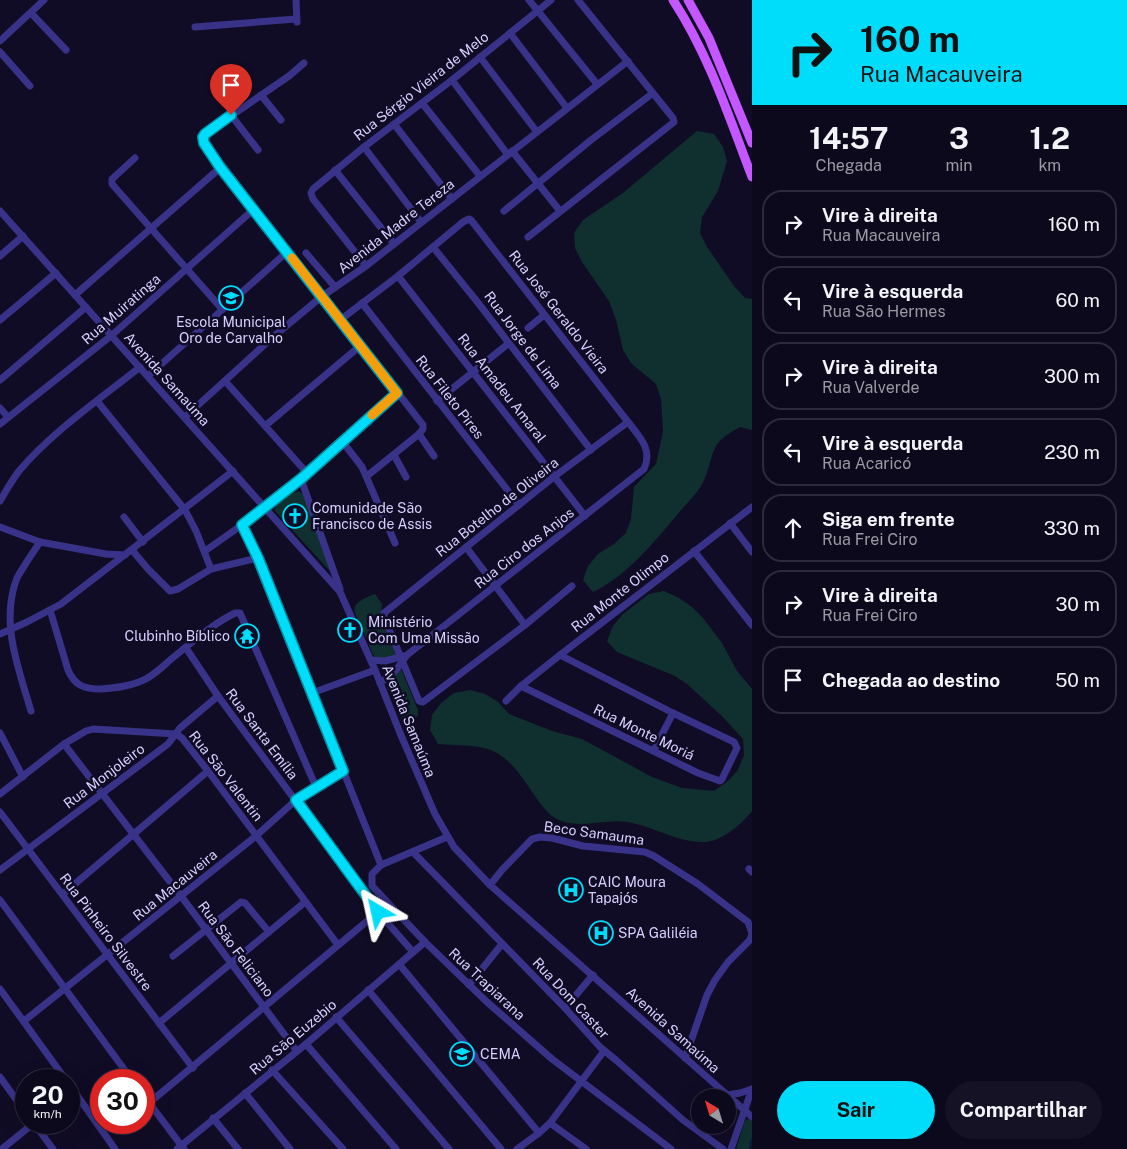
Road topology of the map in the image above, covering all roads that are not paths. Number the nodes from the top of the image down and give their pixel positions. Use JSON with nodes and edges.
{"nodes":[{"id":1,"x":44,"y":0,"type":"edge"},
{"id":2,"x":296,"y":0,"type":"edge"},
{"id":3,"x":529,"y":0,"type":"edge"},
{"id":4,"x":552,"y":0,"type":"edge"},
{"id":5,"x":578,"y":0,"type":"edge"},
{"id":6,"x":673,"y":0,"type":"edge"},
{"id":7,"x":688,"y":0,"type":"edge"},
{"id":8,"x":538,"y":11,"type":"junction"},
{"id":9,"x":31,"y":13,"type":"junction"},
{"id":10,"x":195,"y":27,"type":"dead end"},
{"id":11,"x":510,"y":33,"type":"junction"},
{"id":12,"x":0,"y":41,"type":"edge"},
{"id":13,"x":66,"y":50,"type":"dead end"},
{"id":14,"x":0,"y":52,"type":"edge"},
{"id":15,"x":480,"y":57,"type":"junction"},
{"id":16,"x":628,"y":61,"type":"junction"},
{"id":17,"x":304,"y":63,"type":"dead end"},
{"id":18,"x":452,"y":80,"type":"junction"},
{"id":19,"x":597,"y":84,"type":"junction"},
{"id":20,"x":30,"y":86,"type":"dead end"},
{"id":21,"x":653,"y":93,"type":"junction"},
{"id":22,"x":261,"y":95,"type":"junction"},
{"id":23,"x":422,"y":103,"type":"junction"},
{"id":24,"x":567,"y":108,"type":"junction"},
{"id":25,"x":231,"y":115,"type":"junction"},
{"id":26,"x":281,"y":120,"type":"dead end"},
{"id":27,"x":394,"y":124,"type":"junction"},
{"id":28,"x":537,"y":132,"type":"junction"},
{"id":29,"x":752,"y":143,"type":"edge"},
{"id":30,"x":364,"y":147,"type":"junction"},
{"id":31,"x":258,"y":150,"type":"dead end"},
{"id":32,"x":510,"y":153,"type":"junction"},
{"id":33,"x":135,"y":158,"type":"dead end"},
{"id":34,"x":220,"y":167,"type":"junction"},
{"id":35,"x":335,"y":170,"type":"junction"},
{"id":36,"x":480,"y":176,"type":"junction"},
{"id":37,"x":752,"y":177,"type":"edge"},
{"id":38,"x":539,"y":183,"type":"junction"},
{"id":39,"x":452,"y":199,"type":"junction"},
{"id":40,"x":254,"y":209,"type":"junction"},
{"id":41,"x":0,"y":211,"type":"edge"},
{"id":42,"x":504,"y":211,"type":"dead end"},
{"id":43,"x":560,"y":211,"type":"junction"},
{"id":44,"x":421,"y":222,"type":"junction"},
{"id":45,"x":152,"y":228,"type":"junction"},
{"id":46,"x":23,"y":236,"type":"junction"},
{"id":47,"x":528,"y":237,"type":"dead end"},
{"id":48,"x":394,"y":244,"type":"junction"},
{"id":49,"x":433,"y":247,"type":"junction"},
{"id":50,"x":287,"y":252,"type":"junction"},
{"id":51,"x":306,"y":253,"type":"dead end"},
{"id":52,"x":0,"y":256,"type":"edge"},
{"id":53,"x":366,"y":266,"type":"junction"},
{"id":54,"x":187,"y":269,"type":"junction"},
{"id":55,"x":56,"y":273,"type":"junction"},
{"id":56,"x":398,"y":276,"type":"junction"},
{"id":57,"x":335,"y":287,"type":"junction"},
{"id":58,"x":75,"y":295,"type":"junction"},
{"id":59,"x":321,"y":297,"type":"junction"},
{"id":60,"x":362,"y":303,"type":"junction"},
{"id":61,"x":86,"y":307,"type":"junction"},
{"id":62,"x":222,"y":309,"type":"junction"},
{"id":63,"x":544,"y":315,"type":"junction"},
{"id":64,"x":344,"y":317,"type":"dead end"},
{"id":65,"x":0,"y":320,"type":"edge"},
{"id":66,"x":528,"y":328,"type":"dead end"},
{"id":67,"x":112,"y":336,"type":"junction"},
{"id":68,"x":509,"y":343,"type":"junction"},
{"id":69,"x":360,"y":346,"type":"junction"},
{"id":70,"x":140,"y":367,"type":"junction"},
{"id":71,"x":473,"y":372,"type":"junction"},
{"id":72,"x":148,"y":376,"type":"junction"},
{"id":73,"x":0,"y":380,"type":"edge"},
{"id":74,"x":225,"y":381,"type":"junction"},
{"id":75,"x":397,"y":393,"type":"junction"},
{"id":76,"x":437,"y":400,"type":"junction"},
{"id":77,"x":96,"y":401,"type":"junction"},
{"id":78,"x":0,"y":408,"type":"edge"},
{"id":79,"x":8,"y":417,"type":"junction"},
{"id":80,"x":184,"y":417,"type":"junction"},
{"id":81,"x":628,"y":422,"type":"junction"},
{"id":82,"x":0,"y":424,"type":"edge"},
{"id":83,"x":265,"y":426,"type":"junction"},
{"id":84,"x":422,"y":431,"type":"junction"},
{"id":85,"x":342,"y":441,"type":"junction"},
{"id":86,"x":590,"y":450,"type":"junction"},
{"id":87,"x":394,"y":455,"type":"junction"},
{"id":88,"x":434,"y":456,"type":"dead end"},
{"id":89,"x":233,"y":471,"type":"junction"},
{"id":90,"x":304,"y":476,"type":"junction"},
{"id":91,"x":367,"y":476,"type":"junction"},
{"id":92,"x":555,"y":476,"type":"junction"},
{"id":93,"x":406,"y":477,"type":"dead end"},
{"id":94,"x":0,"y":500,"type":"edge"},
{"id":95,"x":519,"y":506,"type":"junction"},
{"id":96,"x":752,"y":507,"type":"edge"},
{"id":97,"x":266,"y":508,"type":"junction"},
{"id":98,"x":185,"y":510,"type":"junction"},
{"id":99,"x":585,"y":516,"type":"junction"},
{"id":100,"x":124,"y":517,"type":"dead end"},
{"id":101,"x":730,"y":523,"type":"junction"},
{"id":102,"x":242,"y":525,"type":"junction"},
{"id":103,"x":0,"y":527,"type":"edge"},
{"id":104,"x":40,"y":542,"type":"junction"},
{"id":105,"x":143,"y":542,"type":"junction"},
{"id":106,"x":395,"y":543,"type":"dead end"},
{"id":107,"x":466,"y":547,"type":"junction"},
{"id":108,"x":132,"y":550,"type":"junction"},
{"id":109,"x":205,"y":551,"type":"junction"},
{"id":110,"x":694,"y":551,"type":"junction"},
{"id":111,"x":752,"y":552,"type":"edge"},
{"id":112,"x":125,"y":555,"type":"junction"},
{"id":113,"x":258,"y":558,"type":"junction"},
{"id":114,"x":211,"y":569,"type":"junction"},
{"id":115,"x":495,"y":586,"type":"junction"},
{"id":116,"x":572,"y":586,"type":"dead end"},
{"id":117,"x":340,"y":592,"type":"junction"},
{"id":118,"x":50,"y":610,"type":"junction"},
{"id":119,"x":524,"y":625,"type":"junction"},
{"id":120,"x":752,"y":625,"type":"edge"},
{"id":121,"x":8,"y":631,"type":"junction"},
{"id":122,"x":0,"y":634,"type":"edge"},
{"id":123,"x":186,"y":648,"type":"junction"},
{"id":124,"x":560,"y":654,"type":"junction"},
{"id":125,"x":403,"y":658,"type":"junction"},
{"id":126,"x":371,"y":660,"type":"junction"},
{"id":127,"x":385,"y":661,"type":"junction"},
{"id":128,"x":375,"y":670,"type":"junction"},
{"id":129,"x":391,"y":674,"type":"junction"},
{"id":130,"x":380,"y":683,"type":"junction"},
{"id":131,"x":521,"y":686,"type":"junction"},
{"id":132,"x":312,"y":693,"type":"junction"},
{"id":133,"x":218,"y":696,"type":"junction"},
{"id":134,"x":506,"y":701,"type":"dead end"},
{"id":135,"x":31,"y":711,"type":"dead end"},
{"id":136,"x":674,"y":713,"type":"junction"},
{"id":137,"x":0,"y":733,"type":"edge"},
{"id":138,"x":176,"y":734,"type":"junction"},
{"id":139,"x":64,"y":744,"type":"junction"},
{"id":140,"x":654,"y":750,"type":"junction"},
{"id":141,"x":208,"y":771,"type":"junction"},
{"id":142,"x":343,"y":771,"type":"junction"},
{"id":143,"x":23,"y":776,"type":"junction"},
{"id":144,"x":316,"y":787,"type":"junction"},
{"id":145,"x":101,"y":792,"type":"junction"},
{"id":146,"x":0,"y":794,"type":"edge"},
{"id":147,"x":296,"y":800,"type":"junction"},
{"id":148,"x":0,"y":812,"type":"edge"},
{"id":149,"x":133,"y":834,"type":"junction"},
{"id":150,"x":256,"y":836,"type":"junction"},
{"id":151,"x":447,"y":837,"type":"junction"},
{"id":152,"x":28,"y":849,"type":"junction"},
{"id":153,"x":413,"y":852,"type":"junction"},
{"id":154,"x":381,"y":865,"type":"junction"},
{"id":155,"x":0,"y":870,"type":"edge"},
{"id":156,"x":490,"y":885,"type":"junction"},
{"id":157,"x":63,"y":894,"type":"junction"},
{"id":158,"x":181,"y":896,"type":"junction"},
{"id":159,"x":0,"y":900,"type":"edge"},
{"id":160,"x":306,"y":902,"type":"junction"},
{"id":161,"x":378,"y":912,"type":"junction"},
{"id":162,"x":206,"y":930,"type":"junction"},
{"id":163,"x":269,"y":932,"type":"junction"},
{"id":164,"x":425,"y":942,"type":"junction"},
{"id":165,"x":502,"y":944,"type":"junction"},
{"id":166,"x":338,"y":945,"type":"junction"},
{"id":167,"x":413,"y":952,"type":"junction"},
{"id":168,"x":107,"y":955,"type":"junction"},
{"id":169,"x":173,"y":956,"type":"dead end"},
{"id":170,"x":232,"y":963,"type":"junction"},
{"id":171,"x":399,"y":964,"type":"junction"},
{"id":172,"x":593,"y":975,"type":"junction"},
{"id":173,"x":469,"y":985,"type":"junction"},
{"id":174,"x":66,"y":988,"type":"junction"},
{"id":175,"x":0,"y":989,"type":"edge"},
{"id":176,"x":368,"y":990,"type":"junction"},
{"id":177,"x":265,"y":1006,"type":"junction"},
{"id":178,"x":565,"y":1008,"type":"junction"},
{"id":179,"x":336,"y":1017,"type":"junction"},
{"id":180,"x":24,"y":1022,"type":"junction"},
{"id":181,"x":159,"y":1024,"type":"junction"},
{"id":182,"x":306,"y":1044,"type":"junction"},
{"id":183,"x":296,"y":1050,"type":"junction"},
{"id":184,"x":604,"y":1051,"type":"junction"},
{"id":185,"x":685,"y":1058,"type":"junction"},
{"id":186,"x":193,"y":1068,"type":"junction"},
{"id":187,"x":58,"y":1069,"type":"edge"},
{"id":188,"x":124,"y":1069,"type":"edge"},
{"id":189,"x":272,"y":1070,"type":"junction"},
{"id":190,"x":0,"y":1077,"type":"edge"},
{"id":191,"x":582,"y":1081,"type":"junction"},
{"id":192,"x":721,"y":1089,"type":"edge"},
{"id":193,"x":752,"y":1089,"type":"edge"},
{"id":194,"x":245,"y":1093,"type":"junction"},
{"id":195,"x":736,"y":1094,"type":"edge"},
{"id":196,"x":15,"y":1098,"type":"edge"},
{"id":197,"x":155,"y":1098,"type":"edge"},
{"id":198,"x":80,"y":1100,"type":"edge"},
{"id":199,"x":736,"y":1102,"type":"edge"},
{"id":200,"x":744,"y":1110,"type":"junction"},
{"id":201,"x":155,"y":1111,"type":"edge"},
{"id":202,"x":752,"y":1117,"type":"edge"},
{"id":203,"x":213,"y":1118,"type":"junction"},
{"id":204,"x":550,"y":1122,"type":"junction"},
{"id":205,"x":20,"y":1134,"type":"edge"},
{"id":206,"x":42,"y":1134,"type":"edge"},
{"id":207,"x":539,"y":1134,"type":"junction"},
{"id":208,"x":181,"y":1148,"type":"edge"},
{"id":209,"x":2,"y":1149,"type":"edge"},
{"id":210,"x":53,"y":1149,"type":"edge"},
{"id":211,"x":115,"y":1149,"type":"edge"},
{"id":212,"x":238,"y":1149,"type":"edge"},
{"id":213,"x":290,"y":1149,"type":"edge"},
{"id":214,"x":343,"y":1149,"type":"edge"},
{"id":215,"x":396,"y":1149,"type":"edge"},
{"id":216,"x":449,"y":1149,"type":"edge"},
{"id":217,"x":501,"y":1149,"type":"edge"},
{"id":218,"x":517,"y":1149,"type":"edge"},
{"id":219,"x":586,"y":1149,"type":"edge"},
{"id":220,"x":671,"y":1149,"type":"edge"},
{"id":221,"x":723,"y":1149,"type":"edge"},
{"id":222,"x":731,"y":1149,"type":"edge"}],
"edges":[{"from":1,"to":9,"type":"street"},
{"from":2,"to":10,"type":"street"},
{"from":3,"to":8,"type":"street"},
{"from":4,"to":8,"type":"street","name":"Rua Sérgio Vieira de Melo"},
{"from":5,"to":16,"type":"street"},
{"from":6,"to":37,"type":"main road"},
{"from":7,"to":29,"type":"main road"},
{"from":8,"to":11,"type":"street","name":"Rua Sérgio Vieira de Melo"},
{"from":8,"to":19,"type":"street"},
{"from":9,"to":12,"type":"street"},
{"from":9,"to":13,"type":"street"},
{"from":11,"to":15,"type":"street","name":"Rua Sérgio Vieira de Melo"},
{"from":11,"to":24,"type":"street"},
{"from":14,"to":20,"type":"street"},
{"from":15,"to":18,"type":"street","name":"Rua Sérgio Vieira de Melo"},
{"from":15,"to":28,"type":"street"},
{"from":16,"to":19,"type":"street","name":"Avenida Madre Tereza"},
{"from":16,"to":21,"type":"street"},
{"from":17,"to":22,"type":"street"},
{"from":18,"to":23,"type":"street","name":"Rua Sérgio Vieira de Melo"},
{"from":18,"to":32,"type":"street"},
{"from":19,"to":24,"type":"street","name":"Avenida Madre Tereza"},
{"from":21,"to":38,"type":"street"},
{"from":21,"to":43,"type":"street"},
{"from":22,"to":25,"type":"street"},
{"from":22,"to":26,"type":"street"},
{"from":23,"to":27,"type":"street","name":"Rua Sérgio Vieira de Melo"},
{"from":23,"to":36,"type":"street"},
{"from":24,"to":28,"type":"street","name":"Avenida Madre Tereza"},
{"from":25,"to":31,"type":"street"},
{"from":25,"to":34,"type":"street"},
{"from":27,"to":30,"type":"street","name":"Rua Sérgio Vieira de Melo"},
{"from":27,"to":39,"type":"street"},
{"from":28,"to":32,"type":"street","name":"Avenida Madre Tereza"},
{"from":30,"to":35,"type":"street","name":"Rua Sérgio Vieira de Melo"},
{"from":30,"to":44,"type":"street"},
{"from":32,"to":36,"type":"street","name":"Avenida Madre Tereza"},
{"from":32,"to":38,"type":"street"},
{"from":33,"to":45,"type":"street"},
{"from":34,"to":40,"type":"street"},
{"from":34,"to":45,"type":"street"},
{"from":35,"to":48,"type":"street"},
{"from":35,"to":53,"type":"street","name":"Rua Sérgio Vieira de Melo"},
{"from":36,"to":39,"type":"street","name":"Avenida Madre Tereza"},
{"from":38,"to":42,"type":"street"},
{"from":38,"to":43,"type":"street"},
{"from":39,"to":44,"type":"street","name":"Avenida Madre Tereza"},
{"from":40,"to":50,"type":"street"},
{"from":40,"to":54,"type":"street","name":"Rua Muiratinga"},
{"from":41,"to":46,"type":"street","name":"Avenida Samaúma"},
{"from":43,"to":47,"type":"street"},
{"from":44,"to":48,"type":"street","name":"Avenida Madre Tereza"},
{"from":45,"to":54,"type":"street"},
{"from":45,"to":58,"type":"street"},
{"from":46,"to":52,"type":"street"},
{"from":46,"to":55,"type":"street","name":"Avenida Samaúma"},
{"from":48,"to":53,"type":"street","name":"Avenida Madre Tereza"},
{"from":49,"to":56,"type":"street"},
{"from":49,"to":63,"type":"street","name":"Rua José Geraldo Vieira"},
{"from":49,"to":68,"type":"street","name":"Rua Jorge de Lima"},
{"from":50,"to":59,"type":"street"},
{"from":50,"to":62,"type":"street"},
{"from":51,"to":57,"type":"street"},
{"from":53,"to":57,"type":"street","name":"Avenida Madre Tereza"},
{"from":54,"to":62,"type":"street"},
{"from":54,"to":67,"type":"street","name":"Rua Muiratinga"},
{"from":55,"to":58,"type":"street","name":"Avenida Samaúma"},
{"from":55,"to":65,"type":"street"},
{"from":56,"to":60,"type":"street"},
{"from":56,"to":71,"type":"street","name":"Rua Amadeu Amaral"},
{"from":57,"to":59,"type":"street","name":"Avenida Madre Tereza"},
{"from":58,"to":61,"type":"street","name":"Avenida Samaúma"},
{"from":59,"to":69,"type":"street"},
{"from":59,"to":74,"type":"street","name":"Avenida Madre Tereza"},
{"from":60,"to":64,"type":"street"},
{"from":60,"to":76,"type":"street","name":"Rua Fileto Pires"},
{"from":61,"to":67,"type":"street","name":"Avenida Samaúma"},
{"from":61,"to":73,"type":"street"},
{"from":62,"to":72,"type":"street"},
{"from":63,"to":66,"type":"street"},
{"from":63,"to":81,"type":"street","name":"Rua José Geraldo Vieira"},
{"from":67,"to":70,"type":"street","name":"Avenida Samaúma"},
{"from":67,"to":79,"type":"street","name":"Rua Muiratinga"},
{"from":68,"to":71,"type":"street"},
{"from":68,"to":86,"type":"street","name":"Rua Jorge de Lima"},
{"from":69,"to":75,"type":"street"},
{"from":69,"to":83,"type":"street"},
{"from":70,"to":72,"type":"street","name":"Avenida Samaúma"},
{"from":70,"to":77,"type":"street"},
{"from":71,"to":76,"type":"street"},
{"from":71,"to":92,"type":"street","name":"Rua Amadeu Amaral"},
{"from":72,"to":80,"type":"street","name":"Avenida Samaúma"},
{"from":74,"to":80,"type":"street","name":"Avenida Madre Tereza"},
{"from":74,"to":83,"type":"street"},
{"from":75,"to":84,"type":"street"},
{"from":75,"to":85,"type":"street"},
{"from":76,"to":95,"type":"street","name":"Rua Fileto Pires"},
{"from":77,"to":94,"type":"street"},
{"from":77,"to":98,"type":"street"},
{"from":78,"to":79,"type":"street"},
{"from":79,"to":82,"type":"street","name":"Rua Muiratinga"},
{"from":80,"to":89,"type":"street","name":"Avenida Samaúma"},
{"from":81,"to":86,"type":"street","name":"Rua Botelho de Oliveira"},
{"from":81,"to":99,"type":"street","name":"Rua Ciro dos Anjos"},
{"from":83,"to":90,"type":"street"},
{"from":84,"to":87,"type":"street"},
{"from":84,"to":88,"type":"street"},
{"from":85,"to":90,"type":"street"},
{"from":85,"to":91,"type":"street"},
{"from":86,"to":92,"type":"street","name":"Rua Botelho de Oliveira"},
{"from":87,"to":91,"type":"street"},
{"from":87,"to":93,"type":"street"},
{"from":89,"to":97,"type":"street","name":"Avenida Samaúma"},
{"from":89,"to":98,"type":"street"},
{"from":90,"to":97,"type":"street"},
{"from":90,"to":117,"type":"street"},
{"from":91,"to":106,"type":"street"},
{"from":92,"to":95,"type":"street","name":"Rua Botelho de Oliveira"},
{"from":92,"to":99,"type":"street","name":"Rua Amadeu Amaral"},
{"from":95,"to":107,"type":"street","name":"Rua Botelho de Oliveira"},
{"from":96,"to":101,"type":"street","name":"Rua Monte Olimpo"},
{"from":97,"to":102,"type":"street"},
{"from":97,"to":117,"type":"street","name":"Avenida Samaúma"},
{"from":98,"to":105,"type":"street"},
{"from":98,"to":109,"type":"street"},
{"from":99,"to":115,"type":"street","name":"Rua Ciro dos Anjos"},
{"from":100,"to":105,"type":"street"},
{"from":101,"to":110,"type":"street","name":"Rua Monte Olimpo"},
{"from":101,"to":111,"type":"street"},
{"from":102,"to":109,"type":"street"},
{"from":102,"to":113,"type":"street"},
{"from":103,"to":104,"type":"street"},
{"from":104,"to":112,"type":"street"},
{"from":104,"to":121,"type":"street"},
{"from":105,"to":108,"type":"street"},
{"from":107,"to":115,"type":"street"},
{"from":107,"to":125,"type":"street","name":"Rua Botelho de Oliveira"},
{"from":108,"to":112,"type":"street"},
{"from":108,"to":114,"type":"street"},
{"from":109,"to":114,"type":"street"},
{"from":110,"to":120,"type":"street"},
{"from":110,"to":124,"type":"street","name":"Rua Monte Olimpo"},
{"from":112,"to":118,"type":"street"},
{"from":113,"to":114,"type":"street"},
{"from":113,"to":132,"type":"street"},
{"from":115,"to":119,"type":"street"},
{"from":115,"to":125,"type":"street","name":"Rua Ciro dos Anjos"},
{"from":116,"to":119,"type":"street"},
{"from":117,"to":126,"type":"street","name":"Avenida Samaúma"},
{"from":118,"to":121,"type":"street"},
{"from":118,"to":123,"type":"street"},
{"from":119,"to":125,"type":"street"},
{"from":121,"to":122,"type":"street"},
{"from":121,"to":135,"type":"street"},
{"from":123,"to":133,"type":"street","name":"Rua Santa Emília"},
{"from":123,"to":144,"type":"street"},
{"from":124,"to":131,"type":"street","name":"Rua Monte Olimpo"},
{"from":124,"to":136,"type":"street"},
{"from":125,"to":127,"type":"street"},
{"from":125,"to":129,"type":"street","name":"Rua Ciro dos Anjos"},
{"from":126,"to":127,"type":"street"},
{"from":126,"to":128,"type":"street","name":"Avenida Samaúma"},
{"from":127,"to":129,"type":"street"},
{"from":128,"to":130,"type":"street","name":"Avenida Samaúma"},
{"from":128,"to":132,"type":"street"},
{"from":129,"to":130,"type":"street","name":"Rua Ciro dos Anjos"},
{"from":130,"to":151,"type":"street","name":"Avenida Samaúma"},
{"from":131,"to":134,"type":"street","name":"Rua Monte Olimpo"},
{"from":131,"to":140,"type":"street","name":"Rua Monte Moriá"},
{"from":132,"to":142,"type":"street"},
{"from":133,"to":138,"type":"street","name":"Rua Monjoleiro"},
{"from":133,"to":147,"type":"street","name":"Rua Santa Emília"},
{"from":136,"to":140,"type":"street"},
{"from":136,"to":140,"type":"street","name":"Rua Monte Moriá"},
{"from":137,"to":143,"type":"street"},
{"from":138,"to":139,"type":"street","name":"Rua São Valentin"},
{"from":138,"to":141,"type":"street","name":"Rua São Valentin"},
{"from":138,"to":145,"type":"street","name":"Rua Monjoleiro"},
{"from":139,"to":143,"type":"street","name":"Rua São Valentin"},
{"from":139,"to":145,"type":"street","name":"Rua São Feliciano"},
{"from":141,"to":149,"type":"street"},
{"from":141,"to":150,"type":"street","name":"Rua São Valentin"},
{"from":142,"to":144,"type":"street","name":"Rua Macauveira"},
{"from":142,"to":154,"type":"street"},
{"from":143,"to":146,"type":"street","name":"Rua São Valentin"},
{"from":144,"to":147,"type":"street","name":"Rua Macauveira"},
{"from":145,"to":149,"type":"street","name":"Rua São Feliciano"},
{"from":145,"to":152,"type":"street","name":"Rua Monjoleiro"},
{"from":147,"to":150,"type":"street","name":"Rua Macauveira"},
{"from":147,"to":161,"type":"street","name":"Rua Santa Emília"},
{"from":148,"to":152,"type":"street","name":"Rua Pinheiro Silvestre"},
{"from":149,"to":157,"type":"street"},
{"from":149,"to":158,"type":"street","name":"Rua São Feliciano"},
{"from":150,"to":158,"type":"street","name":"Rua Macauveira"},
{"from":150,"to":160,"type":"street","name":"Rua São Valentin"},
{"from":151,"to":153,"type":"street"},
{"from":151,"to":156,"type":"street","name":"Avenida Samaúma"},
{"from":152,"to":155,"type":"street","name":"Rua Monjoleiro"},
{"from":152,"to":157,"type":"street","name":"Rua Pinheiro Silvestre"},
{"from":153,"to":154,"type":"street"},
{"from":153,"to":165,"type":"street","name":"Rua Dom Caster"},
{"from":154,"to":164,"type":"street","name":"Rua Trapiarana"},
{"from":156,"to":172,"type":"street","name":"Avenida Samaúma"},
{"from":156,"to":185,"type":"street","name":"Beco Samauma"},
{"from":157,"to":168,"type":"street","name":"Rua Pinheiro Silvestre"},
{"from":158,"to":162,"type":"street","name":"Rua São Feliciano"},
{"from":158,"to":168,"type":"street","name":"Rua Macauveira"},
{"from":159,"to":174,"type":"street"},
{"from":160,"to":163,"type":"street"},
{"from":160,"to":166,"type":"street","name":"Rua São Valentin"},
{"from":161,"to":166,"type":"street"},
{"from":161,"to":167,"type":"street","name":"Rua Santa Emília"},
{"from":162,"to":163,"type":"street"},
{"from":162,"to":169,"type":"street"},
{"from":162,"to":170,"type":"street","name":"Rua São Feliciano"},
{"from":163,"to":170,"type":"street"},
{"from":164,"to":167,"type":"street","name":"Rua São Euzebio"},
{"from":164,"to":173,"type":"street","name":"Rua Trapiarana"},
{"from":165,"to":173,"type":"street"},
{"from":165,"to":178,"type":"street","name":"Rua Dom Caster"},
{"from":166,"to":177,"type":"street"},
{"from":167,"to":171,"type":"street","name":"Rua São Euzebio"},
{"from":168,"to":174,"type":"street","name":"Rua Macauveira"},
{"from":168,"to":181,"type":"street","name":"Rua Pinheiro Silvestre"},
{"from":170,"to":177,"type":"street","name":"Rua São Feliciano"},
{"from":170,"to":181,"type":"street"},
{"from":171,"to":176,"type":"street","name":"Rua São Euzebio"},
{"from":171,"to":207,"type":"street"},
{"from":172,"to":178,"type":"street"},
{"from":172,"to":185,"type":"street","name":"Avenida Samaúma"},
{"from":173,"to":191,"type":"street","name":"Rua Trapiarana"},
{"from":174,"to":180,"type":"street","name":"Rua Macauveira"},
{"from":174,"to":188,"type":"street"},
{"from":175,"to":180,"type":"street"},
{"from":176,"to":179,"type":"street","name":"Rua São Euzebio"},
{"from":176,"to":217,"type":"street"},
{"from":177,"to":183,"type":"street","name":"Rua São Feliciano"},
{"from":177,"to":186,"type":"street"},
{"from":178,"to":184,"type":"street","name":"Rua Dom Caster"},
{"from":179,"to":182,"type":"street","name":"Rua São Euzebio"},
{"from":179,"to":216,"type":"street"},
{"from":180,"to":187,"type":"street"},
{"from":181,"to":186,"type":"street","name":"Rua Pinheiro Silvestre"},
{"from":182,"to":183,"type":"street","name":"Rua São Euzebio"},
{"from":182,"to":215,"type":"street"},
{"from":183,"to":189,"type":"street","name":"Rua São Euzebio"},
{"from":184,"to":191,"type":"street"},
{"from":184,"to":221,"type":"street","name":"Rua Dom Caster"},
{"from":185,"to":192,"type":"street","name":"Avenida Samaúma"},
{"from":186,"to":197,"type":"street"},
{"from":189,"to":194,"type":"street","name":"Rua São Euzebio"},
{"from":189,"to":214,"type":"street"},
{"from":190,"to":196,"type":"street"},
{"from":191,"to":204,"type":"street"},
{"from":191,"to":220,"type":"street","name":"Rua Trapiarana"},
{"from":193,"to":195,"type":"street"},
{"from":193,"to":200,"type":"street"},
{"from":194,"to":203,"type":"street","name":"Rua São Euzebio"},
{"from":194,"to":213,"type":"street"},
{"from":198,"to":211,"type":"street"},
{"from":199,"to":200,"type":"street","name":"Avenida Samaúma"},
{"from":200,"to":202,"type":"street","name":"Avenida Samaúma"},
{"from":200,"to":222,"type":"street"},
{"from":201,"to":208,"type":"street"},
{"from":203,"to":208,"type":"street","name":"Rua São Euzebio"},
{"from":203,"to":212,"type":"street"},
{"from":204,"to":207,"type":"street"},
{"from":204,"to":219,"type":"street"},
{"from":205,"to":209,"type":"street"},
{"from":206,"to":210,"type":"street"},
{"from":207,"to":218,"type":"street"}]}
